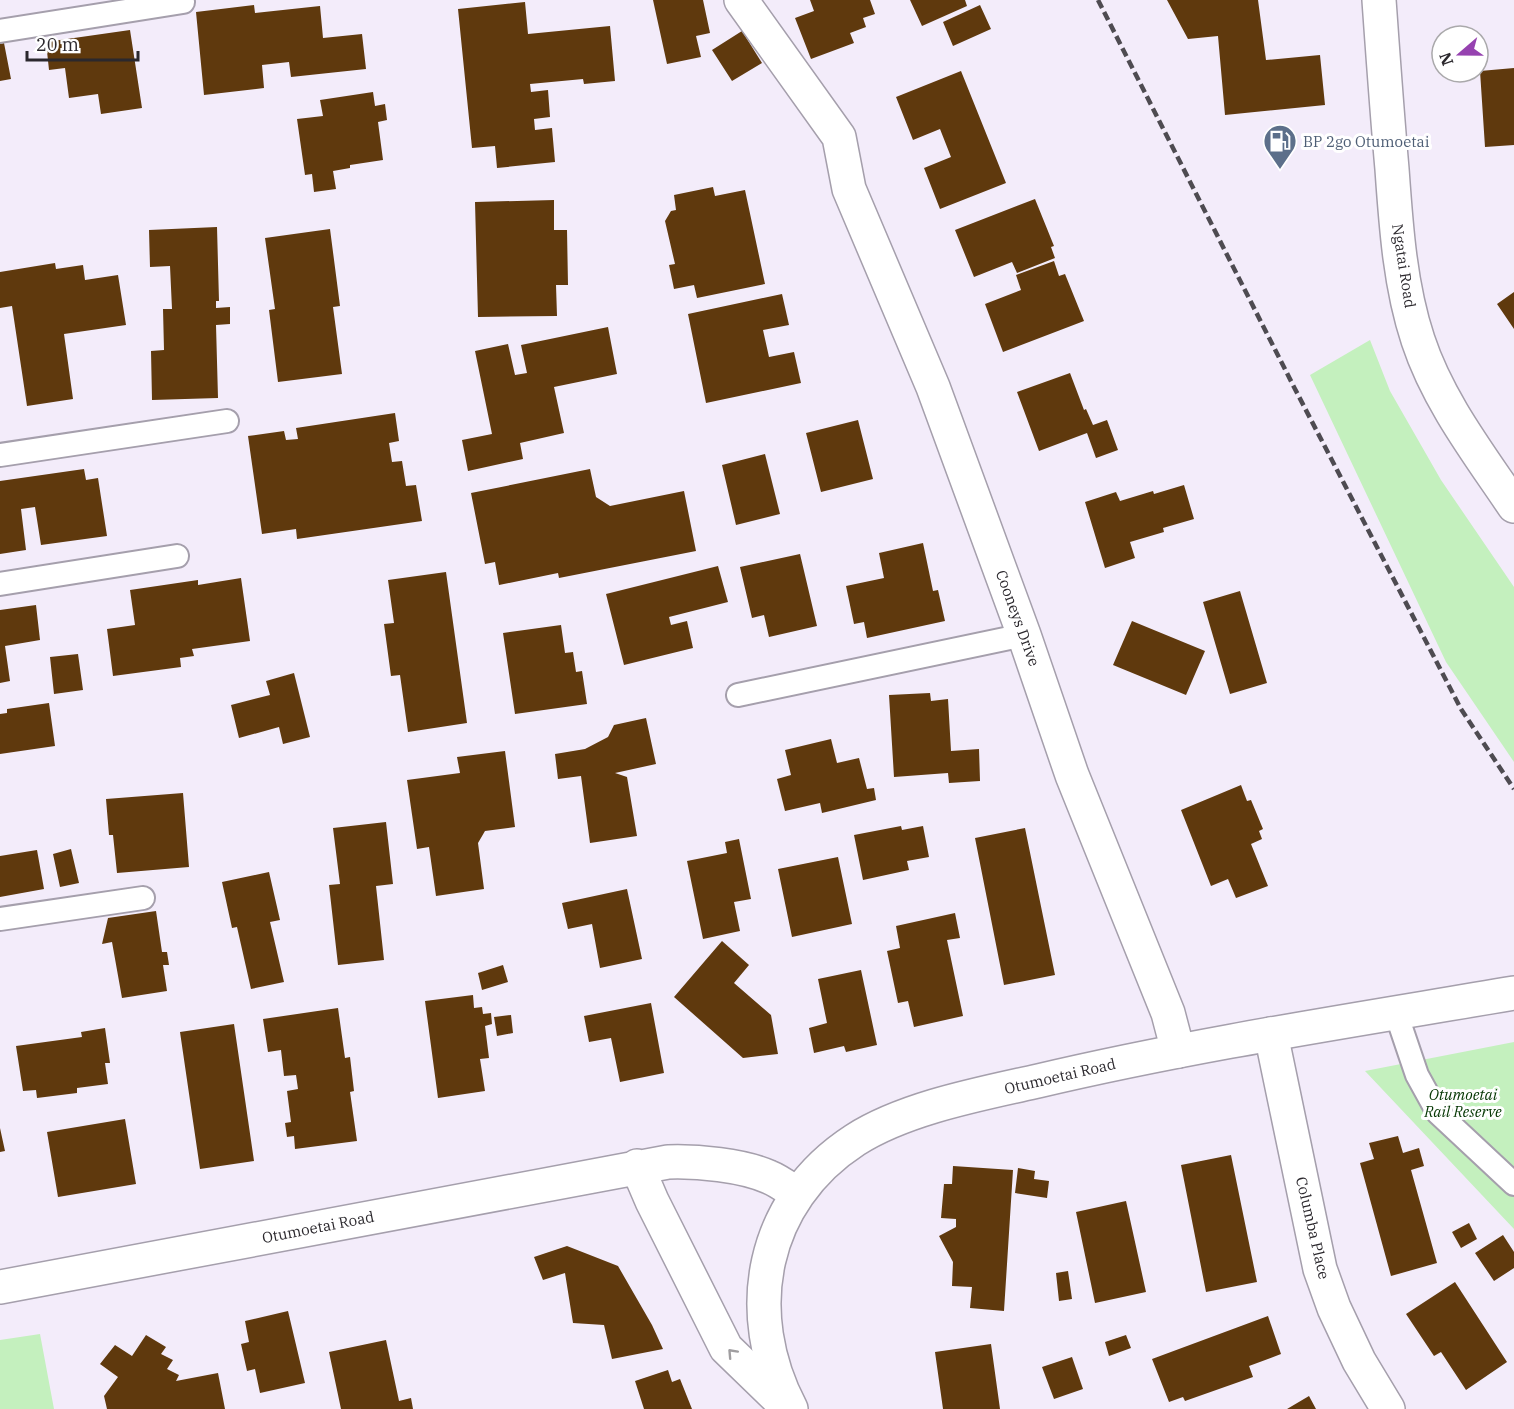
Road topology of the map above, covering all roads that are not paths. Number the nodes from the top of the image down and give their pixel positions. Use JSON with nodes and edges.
{"nodes":[{"id":1,"x":741,"y":0,"type":"edge"},
{"id":2,"x":1379,"y":0,"type":"edge"},
{"id":3,"x":183,"y":3,"type":"dead end"},
{"id":4,"x":0,"y":31,"type":"edge"},
{"id":5,"x":227,"y":421,"type":"dead end"},
{"id":6,"x":0,"y":455,"type":"edge"},
{"id":7,"x":1514,"y":506,"type":"edge"},
{"id":8,"x":177,"y":556,"type":"dead end"},
{"id":9,"x":0,"y":584,"type":"edge"},
{"id":10,"x":1024,"y":635,"type":"junction"},
{"id":11,"x":738,"y":695,"type":"dead end"},
{"id":12,"x":143,"y":898,"type":"dead end"},
{"id":13,"x":0,"y":919,"type":"edge"},
{"id":14,"x":1514,"y":993,"type":"edge"},
{"id":15,"x":1396,"y":1013,"type":"junction"},
{"id":16,"x":1271,"y":1034,"type":"junction"},
{"id":17,"x":1178,"y":1051,"type":"junction"},
{"id":18,"x":637,"y":1166,"type":"junction"},
{"id":19,"x":1514,"y":1184,"type":"edge"},
{"id":20,"x":797,"y":1194,"type":"junction"},
{"id":21,"x":0,"y":1287,"type":"edge"},
{"id":22,"x":790,"y":1409,"type":"edge"},
{"id":23,"x":1388,"y":1409,"type":"edge"}],
"edges":[{"from":1,"to":10,"type":"street","name":"Cooneys Drive"},
{"from":2,"to":7,"type":"street","name":"Ngatai Road"},
{"from":3,"to":4,"type":"lane"},
{"from":5,"to":6,"type":"lane"},
{"from":8,"to":9,"type":"lane"},
{"from":10,"to":11,"type":"lane"},
{"from":10,"to":17,"type":"street","name":"Cooneys Drive"},
{"from":12,"to":13,"type":"lane"},
{"from":14,"to":15,"type":"street","name":"Otumoetai Road"},
{"from":15,"to":16,"type":"street","name":"Otumoetai Road"},
{"from":15,"to":19,"type":"lane"},
{"from":16,"to":17,"type":"street","name":"Otumoetai Road"},
{"from":16,"to":23,"type":"street","name":"Columba Place"},
{"from":17,"to":20,"type":"street","name":"Otumoetai Road"},
{"from":18,"to":20,"type":"street","name":"Otumoetai Road"},
{"from":18,"to":21,"type":"street","name":"Otumoetai Road"},
{"from":22,"to":18,"type":"street","one_way":true},
{"from":20,"to":22,"type":"street"}]}
